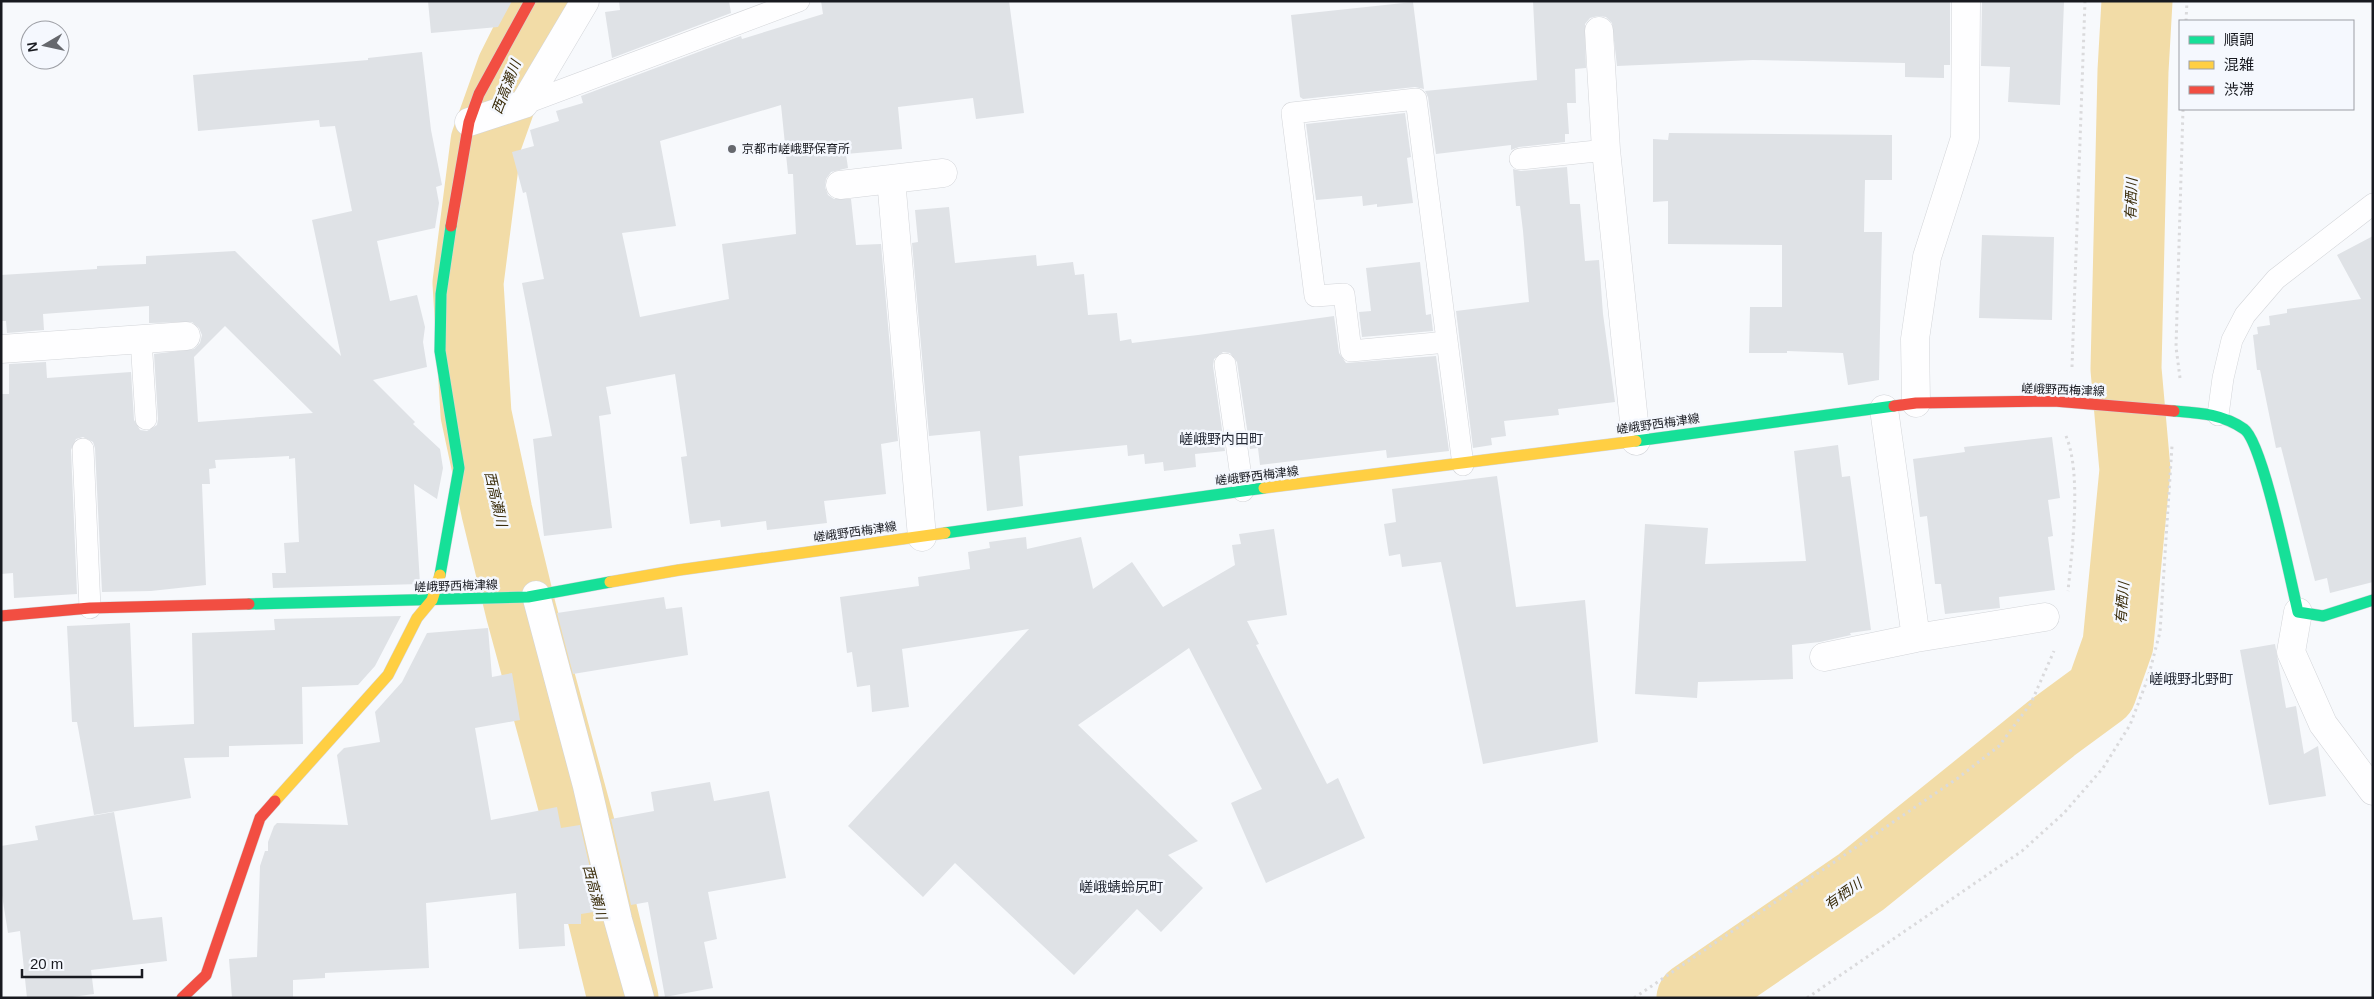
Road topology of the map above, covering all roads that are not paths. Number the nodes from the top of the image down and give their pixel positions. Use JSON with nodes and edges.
{"nodes":[{"id":1,"x":530,"y":1,"type":"edge"},
{"id":2,"x":585,"y":1,"type":"edge"},
{"id":3,"x":799,"y":1,"type":"edge"},
{"id":4,"x":1966,"y":1,"type":"edge"},
{"id":5,"x":1599,"y":31,"type":"dead end"},
{"id":6,"x":524,"y":104,"type":"junction"},
{"id":7,"x":469,"y":122,"type":"junction"},
{"id":8,"x":1606,"y":150,"type":"junction"},
{"id":9,"x":1520,"y":158,"type":"dead end"},
{"id":10,"x":943,"y":173,"type":"dead end"},
{"id":11,"x":891,"y":179,"type":"junction"},
{"id":12,"x":840,"y":185,"type":"dead end"},
{"id":13,"x":2373,"y":204,"type":"edge"},
{"id":14,"x":186,"y":336,"type":"dead end"},
{"id":15,"x":141,"y":339,"type":"junction"},
{"id":16,"x":1447,"y":342,"type":"junction"},
{"id":17,"x":1,"y":349,"type":"edge"},
{"id":18,"x":1224,"y":364,"type":"dead end"},
{"id":19,"x":1916,"y":403,"type":"junction"},
{"id":20,"x":1884,"y":409,"type":"junction"},
{"id":21,"x":2218,"y":415,"type":"junction"},
{"id":22,"x":146,"y":419,"type":"dead end"},
{"id":23,"x":1636,"y":441,"type":"junction"},
{"id":24,"x":83,"y":449,"type":"dead end"},
{"id":25,"x":1463,"y":465,"type":"junction"},
{"id":26,"x":1243,"y":491,"type":"junction"},
{"id":27,"x":922,"y":537,"type":"junction"},
{"id":28,"x":532,"y":596,"type":"junction"},
{"id":29,"x":432,"y":600,"type":"junction"},
{"id":30,"x":2373,"y":600,"type":"edge"},
{"id":31,"x":90,"y":608,"type":"junction"},
{"id":32,"x":2298,"y":612,"type":"junction"},
{"id":33,"x":1,"y":616,"type":"edge"},
{"id":34,"x":2045,"y":617,"type":"dead end"},
{"id":35,"x":1916,"y":638,"type":"junction"},
{"id":36,"x":1824,"y":657,"type":"dead end"},
{"id":37,"x":2373,"y":791,"type":"edge"},
{"id":38,"x":182,"y":998,"type":"edge"},
{"id":39,"x":640,"y":998,"type":"edge"}],
"edges":[{"from":1,"to":7,"type":"main road"},
{"from":2,"to":6,"type":"street"},
{"from":3,"to":6,"type":"lane"},
{"from":4,"to":19,"type":"street"},
{"from":5,"to":8,"type":"street"},
{"from":6,"to":7,"type":"street"},
{"from":7,"to":29,"type":"main road"},
{"from":8,"to":9,"type":"lane"},
{"from":8,"to":23,"type":"street"},
{"from":10,"to":11,"type":"street"},
{"from":11,"to":12,"type":"street"},
{"from":11,"to":27,"type":"street"},
{"from":13,"to":21,"type":"lane"},
{"from":14,"to":15,"type":"street"},
{"from":15,"to":17,"type":"street"},
{"from":15,"to":22,"type":"lane"},
{"from":16,"to":16,"type":"lane"},
{"from":16,"to":25,"type":"lane"},
{"from":18,"to":26,"type":"lane"},
{"from":19,"to":20,"type":"main road","name":"嵯峨野西梅津線"},
{"from":19,"to":21,"type":"main road","name":"嵯峨野西梅津線"},
{"from":20,"to":23,"type":"main road","name":"嵯峨野西梅津線"},
{"from":20,"to":35,"type":"street"},
{"from":21,"to":32,"type":"main road","name":"嵯峨野西梅津線"},
{"from":23,"to":25,"type":"main road","name":"嵯峨野西梅津線"},
{"from":24,"to":31,"type":"lane"},
{"from":25,"to":26,"type":"main road","name":"嵯峨野西梅津線"},
{"from":26,"to":27,"type":"main road","name":"嵯峨野西梅津線"},
{"from":27,"to":28,"type":"main road","name":"嵯峨野西梅津線"},
{"from":28,"to":29,"type":"main road","name":"嵯峨野西梅津線"},
{"from":28,"to":39,"type":"street"},
{"from":29,"to":31,"type":"main road","name":"嵯峨野西梅津線"},
{"from":29,"to":38,"type":"main road"},
{"from":30,"to":32,"type":"main road"},
{"from":31,"to":33,"type":"main road","name":"嵯峨野西梅津線"},
{"from":32,"to":37,"type":"street"},
{"from":34,"to":35,"type":"street"},
{"from":35,"to":36,"type":"street"}]}
